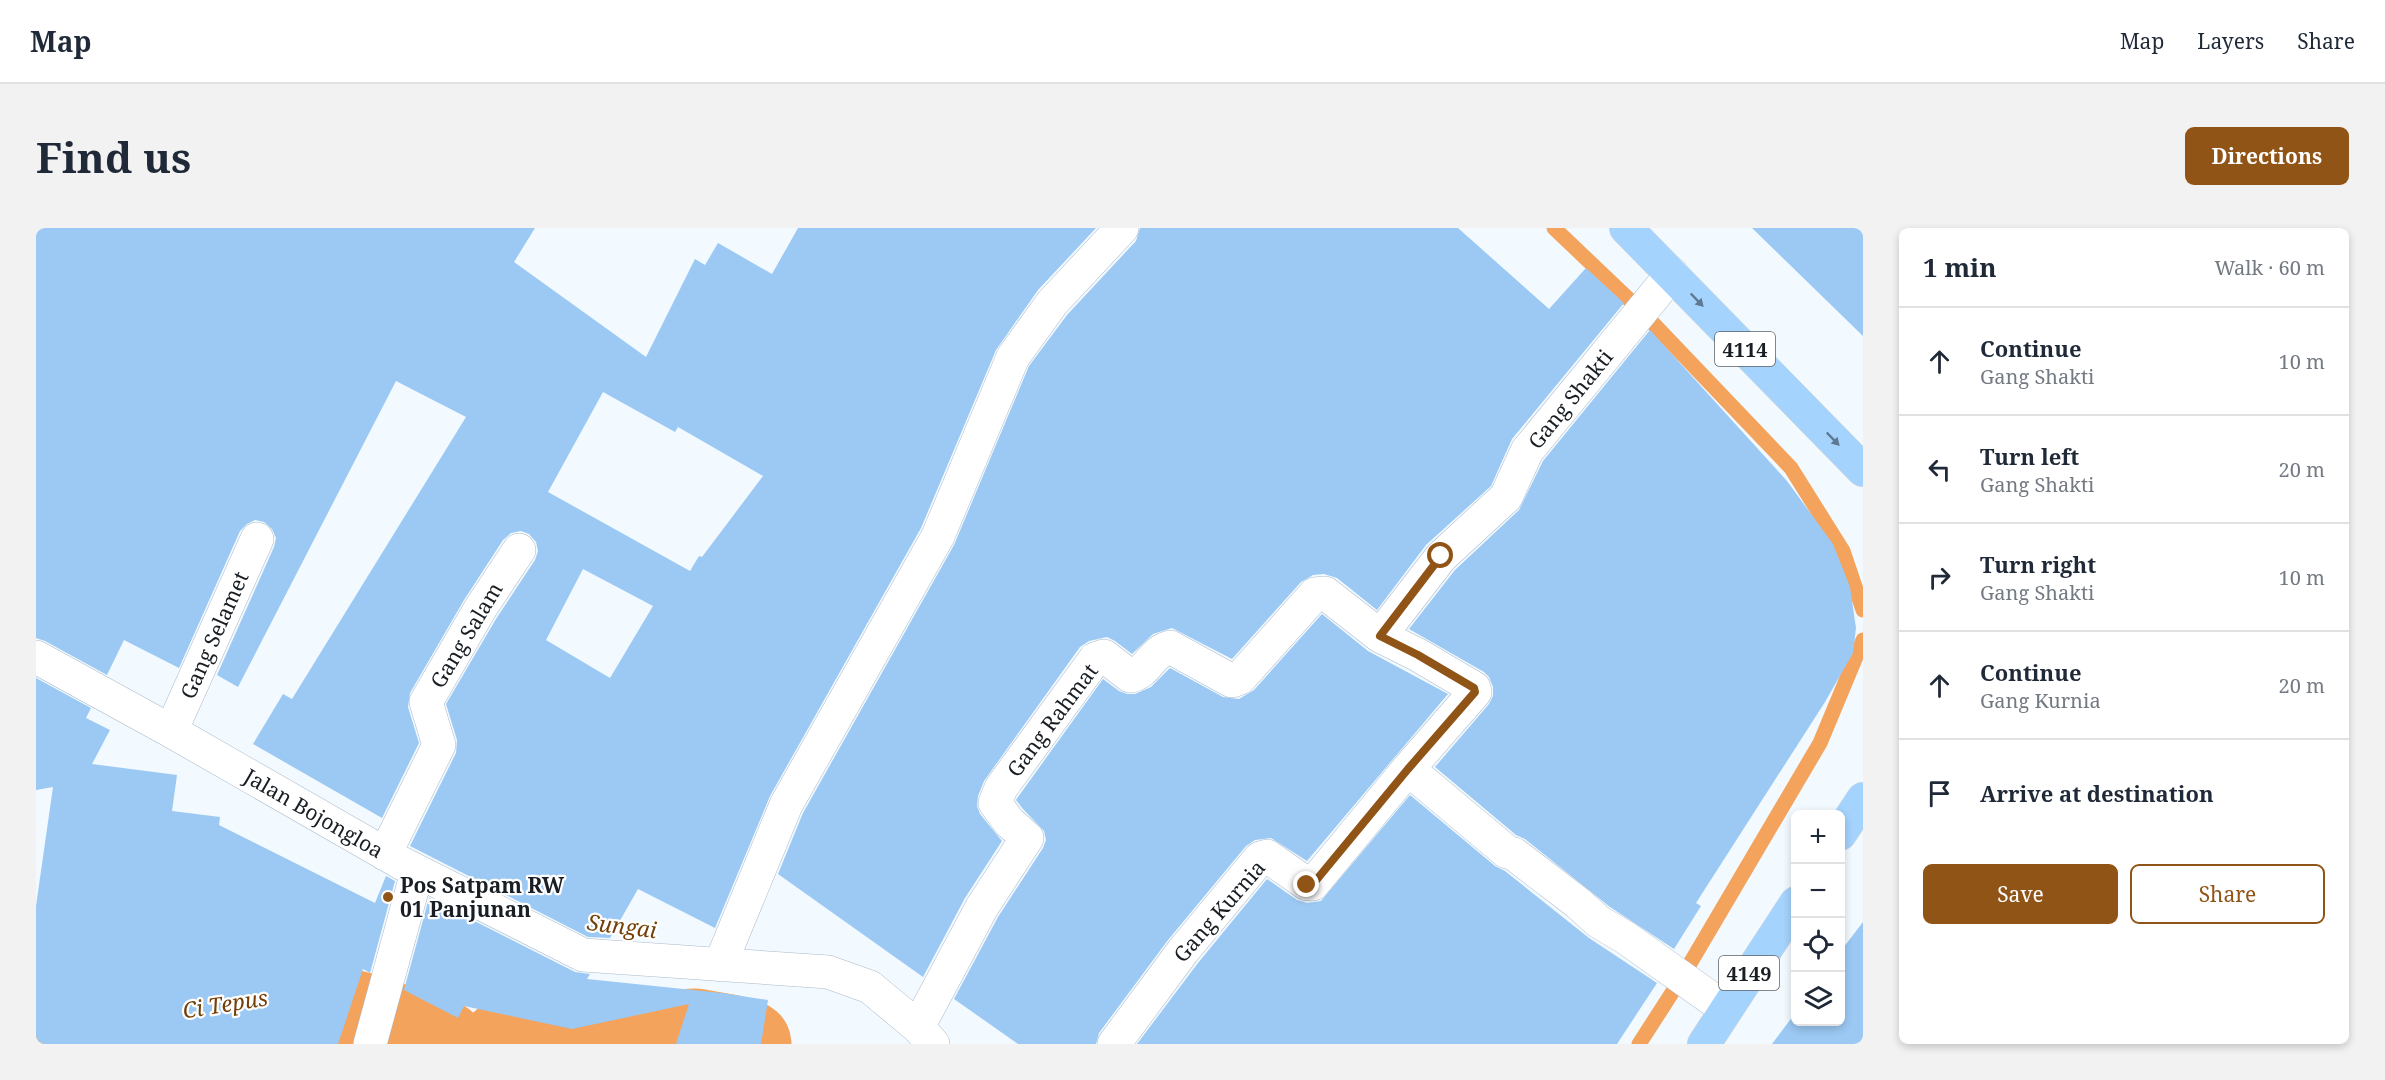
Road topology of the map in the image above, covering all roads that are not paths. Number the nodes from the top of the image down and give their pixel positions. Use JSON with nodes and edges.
{"nodes":[{"id":1,"x":1122,"y":228,"type":"edge"},
{"id":2,"x":1626,"y":228,"type":"edge"},
{"id":3,"x":1672,"y":274,"type":"junction"},
{"id":4,"x":1863,"y":470,"type":"edge"},
{"id":5,"x":257,"y":539,"type":"dead end"},
{"id":6,"x":519,"y":550,"type":"dead end"},
{"id":7,"x":1380,"y":636,"type":"junction"},
{"id":8,"x":36,"y":657,"type":"edge"},
{"id":9,"x":171,"y":731,"type":"junction"},
{"id":10,"x":1408,"y":769,"type":"junction"},
{"id":11,"x":1863,"y":800,"type":"edge"},
{"id":12,"x":1845,"y":827,"type":"edge"},
{"id":13,"x":404,"y":864,"type":"junction"},
{"id":14,"x":1791,"y":911,"type":"edge"},
{"id":15,"x":720,"y":965,"type":"junction"},
{"id":16,"x":1726,"y":1009,"type":"junction"},
{"id":17,"x":926,"y":1022,"type":"edge"},
{"id":18,"x":370,"y":1044,"type":"edge"},
{"id":19,"x":1114,"y":1044,"type":"edge"},
{"id":20,"x":1704,"y":1044,"type":"edge"}],
"edges":[{"from":1,"to":15,"type":"street"},
{"from":2,"to":3,"type":"main road","number":"4114"},
{"from":3,"to":4,"type":"main road","number":"4114","one_way":true},
{"from":3,"to":7,"type":"street","name":"Gang Shakti"},
{"from":5,"to":9,"type":"street","name":"Gang Selamet"},
{"from":6,"to":13,"type":"street","name":"Gang Salam"},
{"from":7,"to":10,"type":"street"},
{"from":7,"to":17,"type":"street","name":"Gang Rahmat"},
{"from":8,"to":9,"type":"street","name":"Jalan Bojongloa"},
{"from":9,"to":13,"type":"street","name":"Jalan Bojongloa"},
{"from":10,"to":16,"type":"street"},
{"from":10,"to":19,"type":"street","name":"Gang Kurnia"},
{"from":11,"to":12,"type":"main road"},
{"from":13,"to":15,"type":"street","name":"Jalan Bojongloa"},
{"from":13,"to":18,"type":"street","name":"Gang Salam"},
{"from":14,"to":16,"type":"main road","number":"4149"},
{"from":15,"to":17,"type":"street","name":"Jalan Bojongloa"},
{"from":16,"to":20,"type":"main road","number":"4149"}]}
